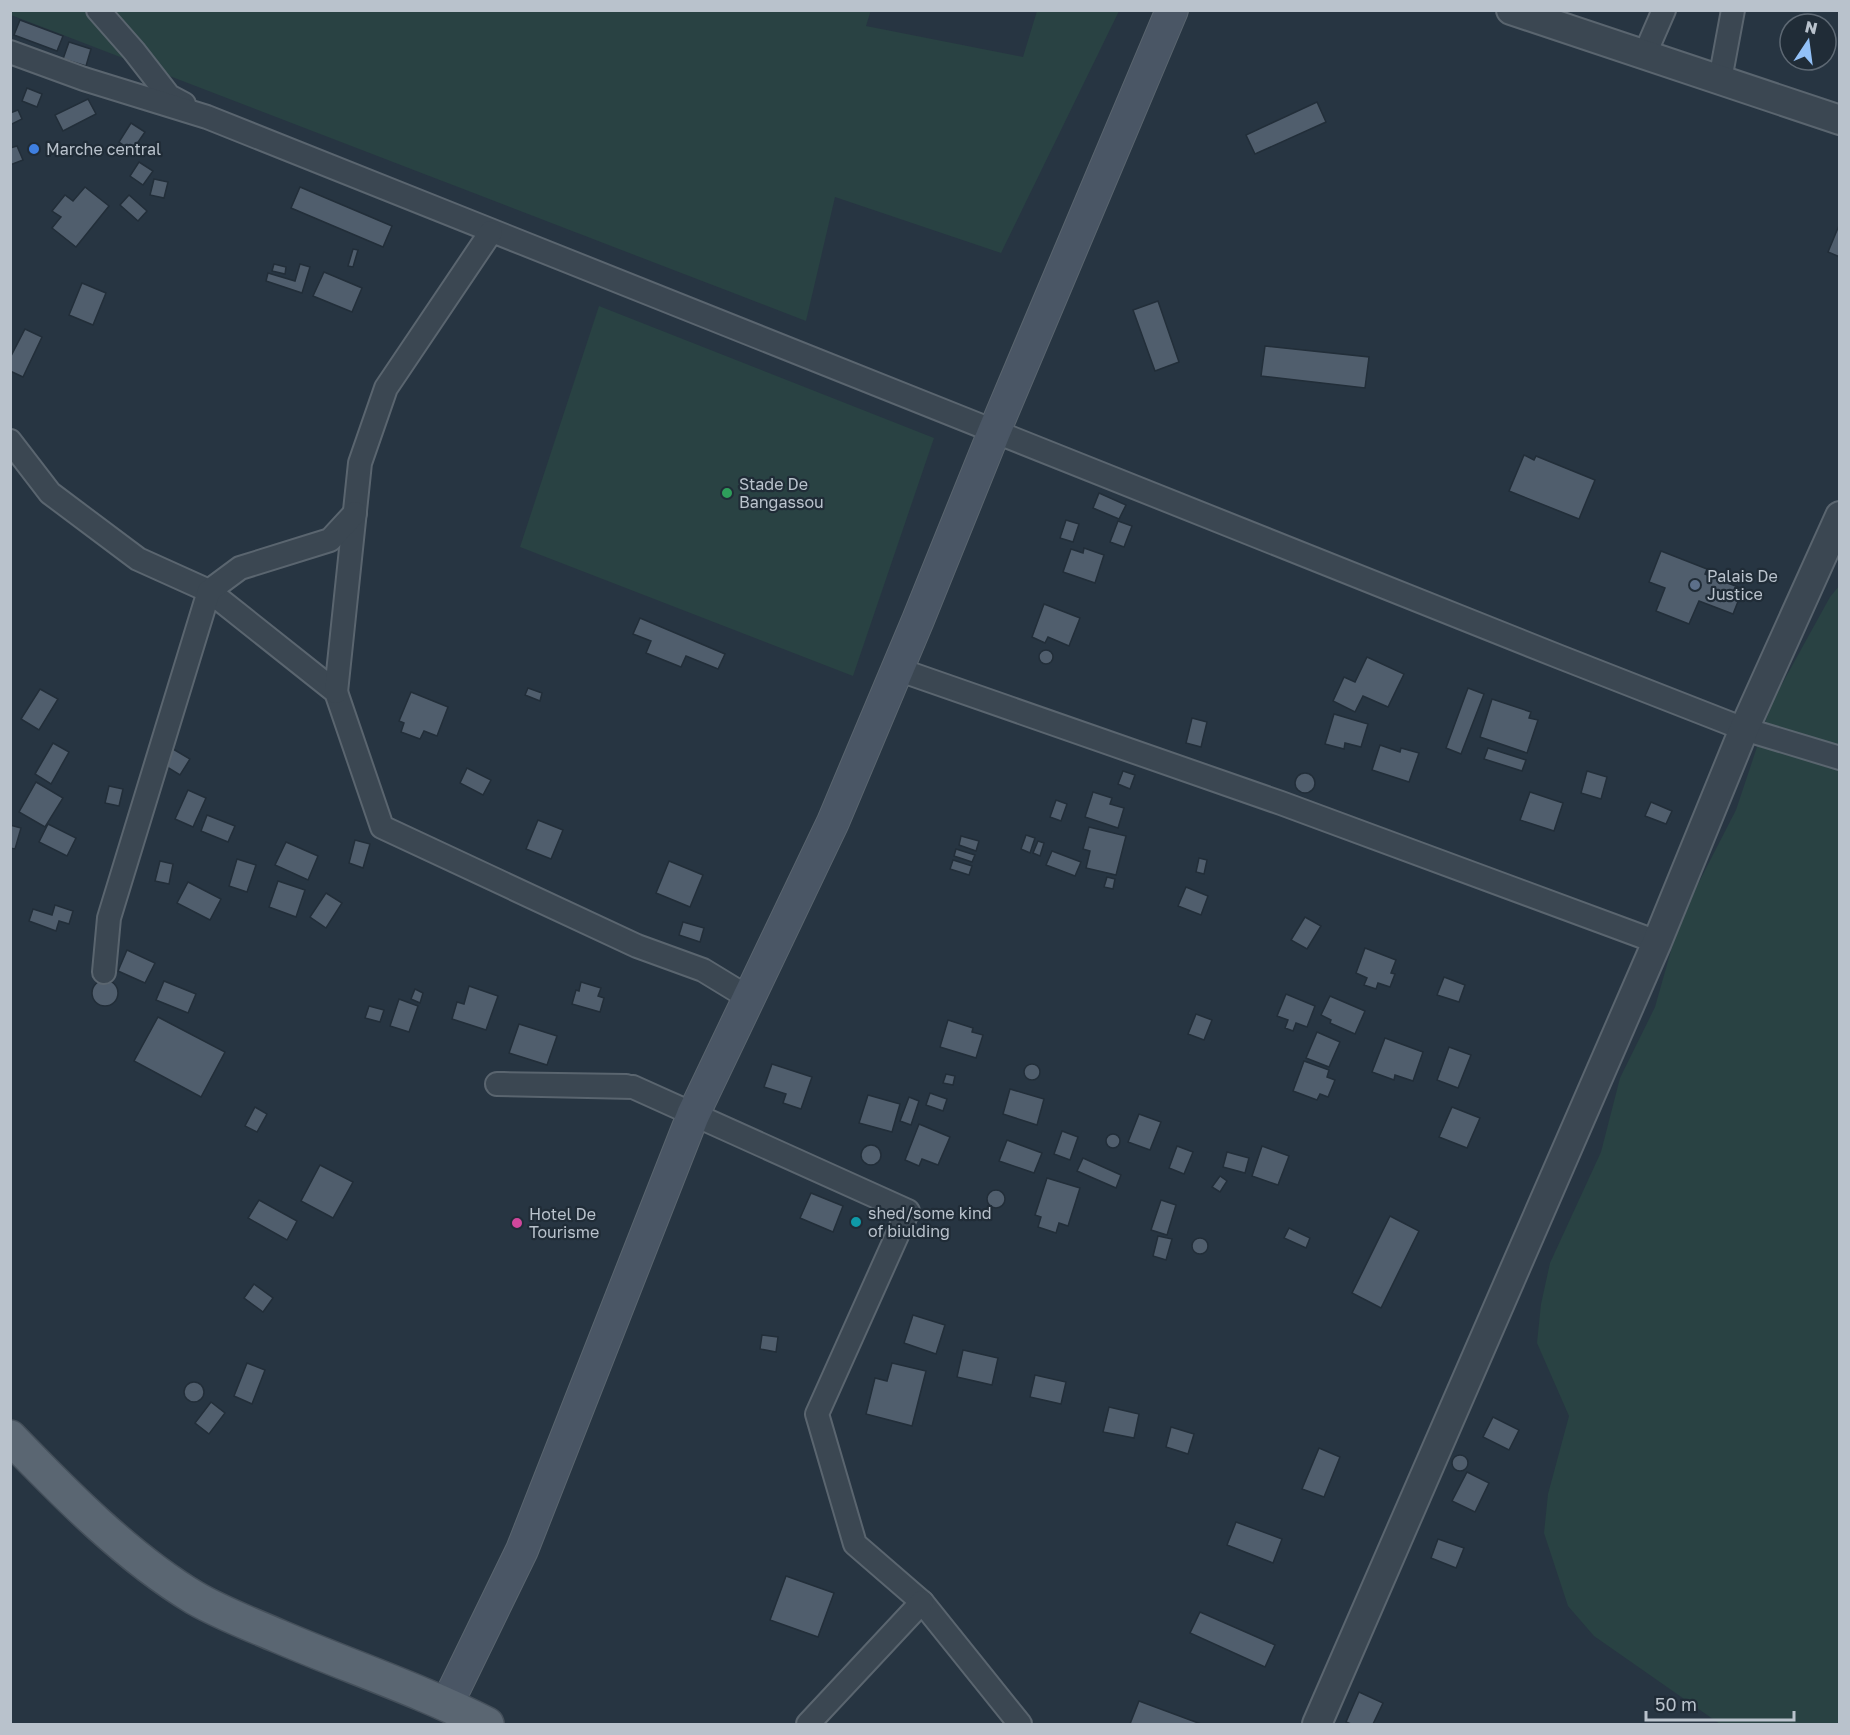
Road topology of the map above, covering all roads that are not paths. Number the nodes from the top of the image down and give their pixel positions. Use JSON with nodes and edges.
{"nodes":[{"id":1,"x":98,"y":10,"type":"edge"},
{"id":2,"x":1172,"y":10,"type":"edge"},
{"id":3,"x":1511,"y":10,"type":"edge"},
{"id":4,"x":1664,"y":10,"type":"edge"},
{"id":5,"x":1733,"y":10,"type":"edge"},
{"id":6,"x":10,"y":52,"type":"edge"},
{"id":7,"x":1644,"y":56,"type":"junction"},
{"id":8,"x":1720,"y":80,"type":"junction"},
{"id":9,"x":207,"y":117,"type":"junction"},
{"id":10,"x":1839,"y":120,"type":"edge"},
{"id":11,"x":491,"y":232,"type":"junction"},
{"id":12,"x":994,"y":432,"type":"junction"},
{"id":13,"x":10,"y":441,"type":"edge"},
{"id":14,"x":355,"y":513,"type":"junction"},
{"id":15,"x":1839,"y":516,"type":"edge"},
{"id":16,"x":209,"y":591,"type":"junction"},
{"id":17,"x":897,"y":669,"type":"junction"},
{"id":18,"x":336,"y":692,"type":"junction"},
{"id":19,"x":1744,"y":729,"type":"junction"},
{"id":20,"x":1839,"y":758,"type":"edge"},
{"id":21,"x":1658,"y":942,"type":"junction"},
{"id":22,"x":104,"y":972,"type":"dead end"},
{"id":23,"x":749,"y":998,"type":"junction"},
{"id":24,"x":626,"y":1086,"type":"dead end"},
{"id":25,"x":693,"y":1115,"type":"junction"},
{"id":26,"x":10,"y":1437,"type":"edge"},
{"id":27,"x":922,"y":1602,"type":"junction"},
{"id":28,"x":442,"y":1714,"type":"edge"},
{"id":29,"x":487,"y":1725,"type":"edge"},
{"id":30,"x":808,"y":1725,"type":"edge"},
{"id":31,"x":1020,"y":1725,"type":"edge"},
{"id":32,"x":1317,"y":1725,"type":"edge"}],
"edges":[{"from":1,"to":9,"type":"street"},
{"from":2,"to":12,"type":"main road"},
{"from":3,"to":7,"type":"street"},
{"from":4,"to":7,"type":"street"},
{"from":5,"to":8,"type":"street"},
{"from":6,"to":9,"type":"street"},
{"from":7,"to":8,"type":"street"},
{"from":8,"to":10,"type":"street"},
{"from":9,"to":11,"type":"street"},
{"from":11,"to":12,"type":"street"},
{"from":11,"to":14,"type":"street"},
{"from":12,"to":17,"type":"main road"},
{"from":12,"to":19,"type":"street"},
{"from":13,"to":16,"type":"street"},
{"from":14,"to":16,"type":"street"},
{"from":14,"to":18,"type":"street"},
{"from":15,"to":19,"type":"street"},
{"from":16,"to":18,"type":"street"},
{"from":16,"to":22,"type":"street"},
{"from":17,"to":21,"type":"street"},
{"from":17,"to":23,"type":"main road"},
{"from":18,"to":23,"type":"street"},
{"from":19,"to":20,"type":"street"},
{"from":19,"to":21,"type":"street"},
{"from":21,"to":32,"type":"street"},
{"from":23,"to":25,"type":"main road"},
{"from":24,"to":25,"type":"street"},
{"from":25,"to":27,"type":"street"},
{"from":25,"to":28,"type":"main road"},
{"from":26,"to":28,"type":"main road"},
{"from":27,"to":30,"type":"street"},
{"from":27,"to":31,"type":"street"},
{"from":28,"to":29,"type":"main road"}]}
